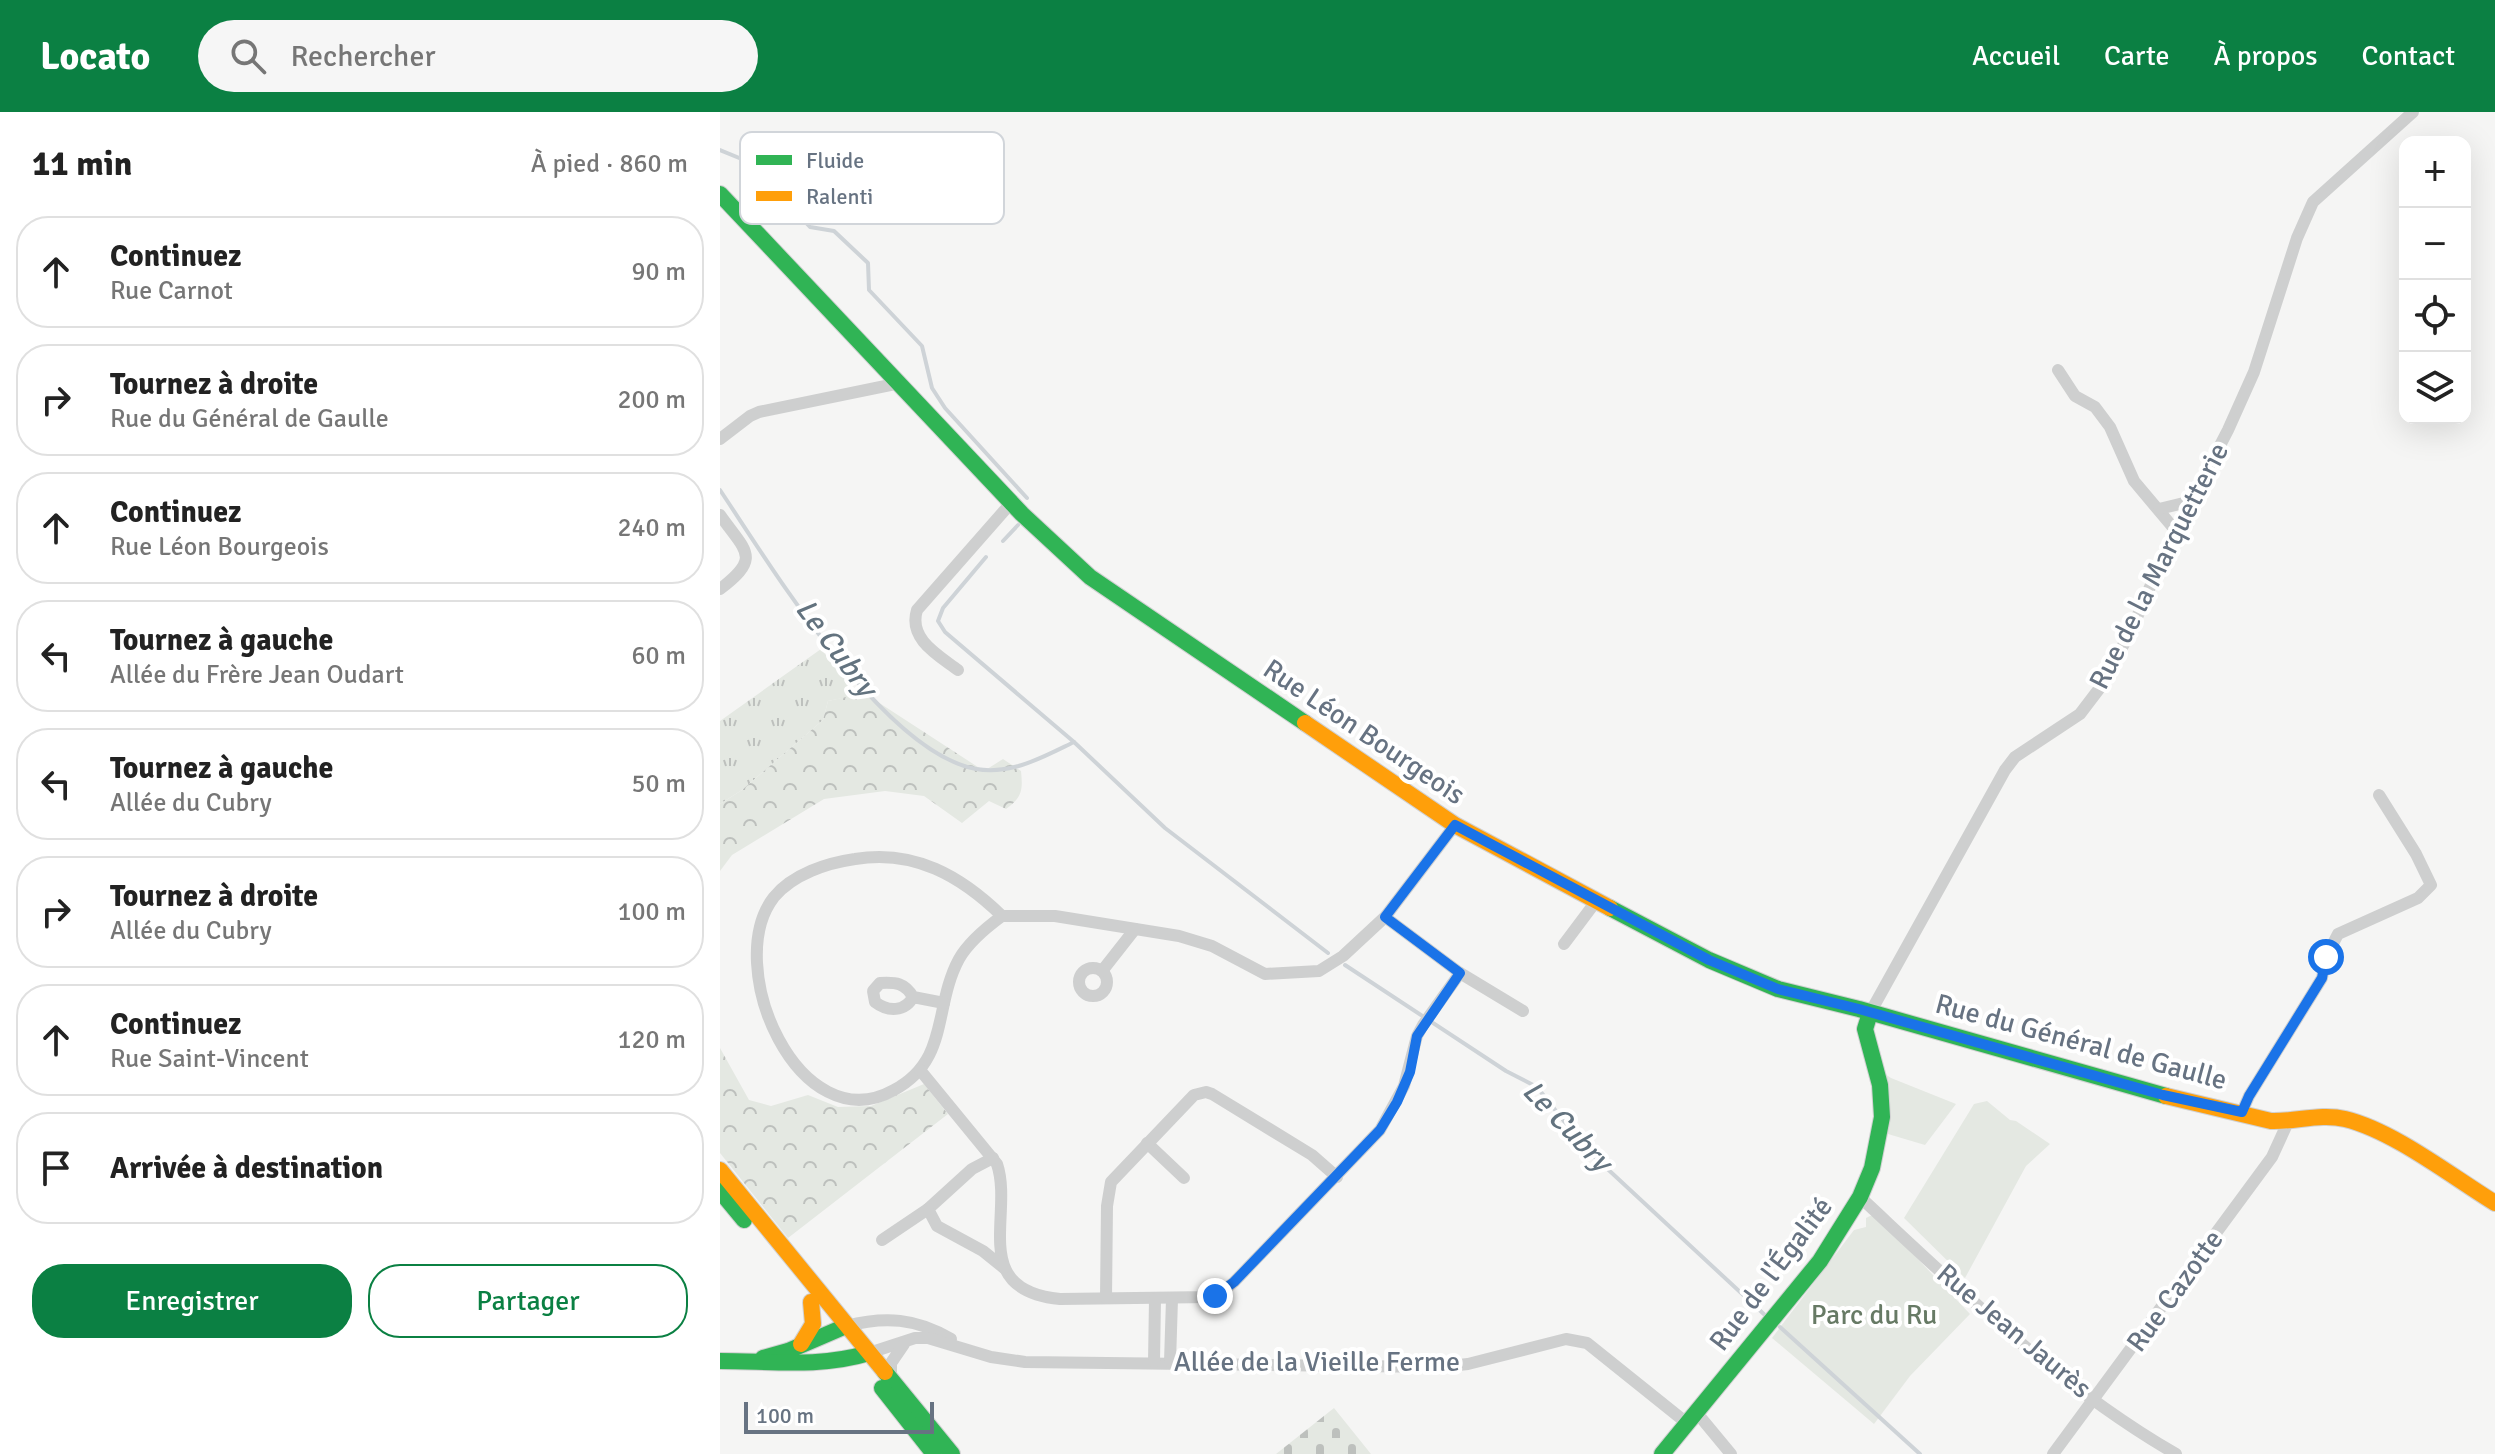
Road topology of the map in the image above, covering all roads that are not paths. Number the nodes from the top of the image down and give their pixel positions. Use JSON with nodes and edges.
{"nodes":[{"id":1,"x":2413,"y":112,"type":"edge"},
{"id":2,"x":720,"y":194,"type":"edge"},
{"id":3,"x":740,"y":215,"type":"edge"},
{"id":4,"x":749,"y":224,"type":"edge"},
{"id":5,"x":2058,"y":370,"type":"dead end"},
{"id":6,"x":900,"y":383,"type":"junction"},
{"id":7,"x":720,"y":439,"type":"edge"},
{"id":8,"x":2192,"y":501,"type":"junction"},
{"id":9,"x":1011,"y":503,"type":"junction"},
{"id":10,"x":2159,"y":509,"type":"junction"},
{"id":11,"x":720,"y":515,"type":"edge"},
{"id":12,"x":2176,"y":531,"type":"junction"},
{"id":13,"x":720,"y":589,"type":"edge"},
{"id":14,"x":958,"y":670,"type":"dead end"},
{"id":15,"x":2379,"y":795,"type":"dead end"},
{"id":16,"x":1455,"y":825,"type":"junction"},
{"id":17,"x":1597,"y":900,"type":"junction"},
{"id":18,"x":1002,"y":916,"type":"junction"},
{"id":19,"x":1385,"y":917,"type":"junction"},
{"id":20,"x":1135,"y":929,"type":"junction"},
{"id":21,"x":1564,"y":944,"type":"dead end"},
{"id":22,"x":1102,"y":971,"type":"dead end"},
{"id":23,"x":1460,"y":973,"type":"junction"},
{"id":24,"x":913,"y":997,"type":"dead end"},
{"id":25,"x":944,"y":1003,"type":"junction"},
{"id":26,"x":1523,"y":1011,"type":"dead end"},
{"id":27,"x":1870,"y":1013,"type":"junction"},
{"id":28,"x":920,"y":1070,"type":"junction"},
{"id":29,"x":2242,"y":1112,"type":"junction"},
{"id":30,"x":2288,"y":1122,"type":"junction"},
{"id":31,"x":1147,"y":1143,"type":"junction"},
{"id":32,"x":993,"y":1158,"type":"junction"},
{"id":33,"x":720,"y":1170,"type":"edge"},
{"id":34,"x":1337,"y":1177,"type":"junction"},
{"id":35,"x":1184,"y":1178,"type":"dead end"},
{"id":36,"x":720,"y":1191,"type":"edge"},
{"id":37,"x":1860,"y":1197,"type":"junction"},
{"id":38,"x":2495,"y":1203,"type":"edge"},
{"id":39,"x":928,"y":1209,"type":"junction"},
{"id":40,"x":882,"y":1240,"type":"dead end"},
{"id":41,"x":1007,"y":1270,"type":"junction"},
{"id":42,"x":1106,"y":1298,"type":"junction"},
{"id":43,"x":1155,"y":1299,"type":"junction"},
{"id":44,"x":1172,"y":1299,"type":"junction"},
{"id":45,"x":811,"y":1302,"type":"junction"},
{"id":46,"x":840,"y":1328,"type":"junction"},
{"id":47,"x":909,"y":1340,"type":"junction"},
{"id":48,"x":964,"y":1347,"type":"junction"},
{"id":49,"x":797,"y":1348,"type":"junction"},
{"id":50,"x":863,"y":1356,"type":"junction"},
{"id":51,"x":720,"y":1361,"type":"edge"},
{"id":52,"x":753,"y":1361,"type":"junction"},
{"id":53,"x":1154,"y":1362,"type":"junction"},
{"id":54,"x":1170,"y":1362,"type":"junction"},
{"id":55,"x":891,"y":1380,"type":"junction"},
{"id":56,"x":2096,"y":1399,"type":"junction"},
{"id":57,"x":1692,"y":1418,"type":"junction"},
{"id":58,"x":934,"y":1454,"type":"edge"},
{"id":59,"x":944,"y":1454,"type":"edge"},
{"id":60,"x":952,"y":1454,"type":"edge"},
{"id":61,"x":1662,"y":1454,"type":"edge"},
{"id":62,"x":1731,"y":1454,"type":"edge"},
{"id":63,"x":2053,"y":1454,"type":"edge"},
{"id":64,"x":2176,"y":1454,"type":"edge"}],
"edges":[{"from":1,"to":8,"type":"street","name":"Rue de la Marquetterie"},
{"from":2,"to":3,"type":"street","name":"Rue Léon Bourgeois"},
{"from":4,"to":6,"type":"street","name":"Rue Léon Bourgeois"},
{"from":5,"to":10,"type":"street"},
{"from":6,"to":7,"type":"street"},
{"from":6,"to":9,"type":"street","name":"Rue Léon Bourgeois"},
{"from":8,"to":10,"type":"street"},
{"from":8,"to":12,"type":"street","name":"Rue de la Marquetterie"},
{"from":9,"to":14,"type":"street"},
{"from":9,"to":16,"type":"street","name":"Rue Léon Bourgeois"},
{"from":10,"to":12,"type":"street"},
{"from":11,"to":13,"type":"street"},
{"from":12,"to":27,"type":"street","name":"Rue de la Marquetterie"},
{"from":15,"to":29,"type":"street"},
{"from":16,"to":17,"type":"street","name":"Rue Léon Bourgeois"},
{"from":16,"to":19,"type":"street"},
{"from":17,"to":21,"type":"street"},
{"from":17,"to":27,"type":"street","name":"Rue Léon Bourgeois"},
{"from":18,"to":20,"type":"street"},
{"from":18,"to":25,"type":"street"},
{"from":18,"to":28,"type":"street"},
{"from":19,"to":20,"type":"street"},
{"from":19,"to":23,"type":"street"},
{"from":20,"to":22,"type":"street"},
{"from":23,"to":26,"type":"street"},
{"from":23,"to":34,"type":"street"},
{"from":24,"to":25,"type":"street"},
{"from":25,"to":28,"type":"street"},
{"from":27,"to":29,"type":"street","name":"Rue du Général de Gaulle"},
{"from":27,"to":37,"type":"street","name":"Rue de l'Égalité"},
{"from":28,"to":32,"type":"street"},
{"from":29,"to":30,"type":"street","name":"Rue du Général de Gaulle"},
{"from":30,"to":38,"type":"street","name":"Rue du Général de Gaulle"},
{"from":30,"to":56,"type":"street","name":"Rue Cazotte"},
{"from":31,"to":34,"type":"street"},
{"from":31,"to":35,"type":"street"},
{"from":31,"to":42,"type":"street"},
{"from":32,"to":39,"type":"street"},
{"from":32,"to":41,"type":"street"},
{"from":33,"to":46,"type":"street"},
{"from":34,"to":44,"type":"street"},
{"from":36,"to":45,"type":"street"},
{"from":36,"to":46,"type":"street"},
{"from":37,"to":56,"type":"street","name":"Rue Jean Jaurès"},
{"from":37,"to":57,"type":"street","name":"Rue de l'Égalité"},
{"from":39,"to":40,"type":"street"},
{"from":39,"to":41,"type":"street"},
{"from":41,"to":42,"type":"street"},
{"from":42,"to":43,"type":"street"},
{"from":43,"to":44,"type":"street"},
{"from":43,"to":53,"type":"street"},
{"from":44,"to":54,"type":"street"},
{"from":45,"to":46,"type":"street"},
{"from":45,"to":49,"type":"street"},
{"from":46,"to":48,"type":"street","name":"Allée de la Vieille Ferme"},
{"from":46,"to":49,"type":"street"},
{"from":46,"to":50,"type":"street"},
{"from":47,"to":48,"type":"street","name":"Allée de la Vieille Ferme"},
{"from":47,"to":50,"type":"street","name":"Allée de la Vieille Ferme"},
{"from":47,"to":55,"type":"street"},
{"from":48,"to":53,"type":"street","name":"Allée de la Vieille Ferme"},
{"from":49,"to":52,"type":"street"},
{"from":50,"to":52,"type":"street"},
{"from":50,"to":55,"type":"street"},
{"from":50,"to":58,"type":"street"},
{"from":50,"to":59,"type":"street"},
{"from":51,"to":52,"type":"street"},
{"from":53,"to":54,"type":"street","name":"Allée de la Vieille Ferme"},
{"from":54,"to":57,"type":"street","name":"Allée de la Vieille Ferme"},
{"from":55,"to":60,"type":"street"},
{"from":56,"to":63,"type":"street","name":"Rue Cazotte"},
{"from":56,"to":64,"type":"street","name":"Rue Jean Jaurès"},
{"from":57,"to":61,"type":"street","name":"Rue de l'Égalité"},
{"from":57,"to":62,"type":"street","name":"Allée de la Vieille Ferme"}]}
